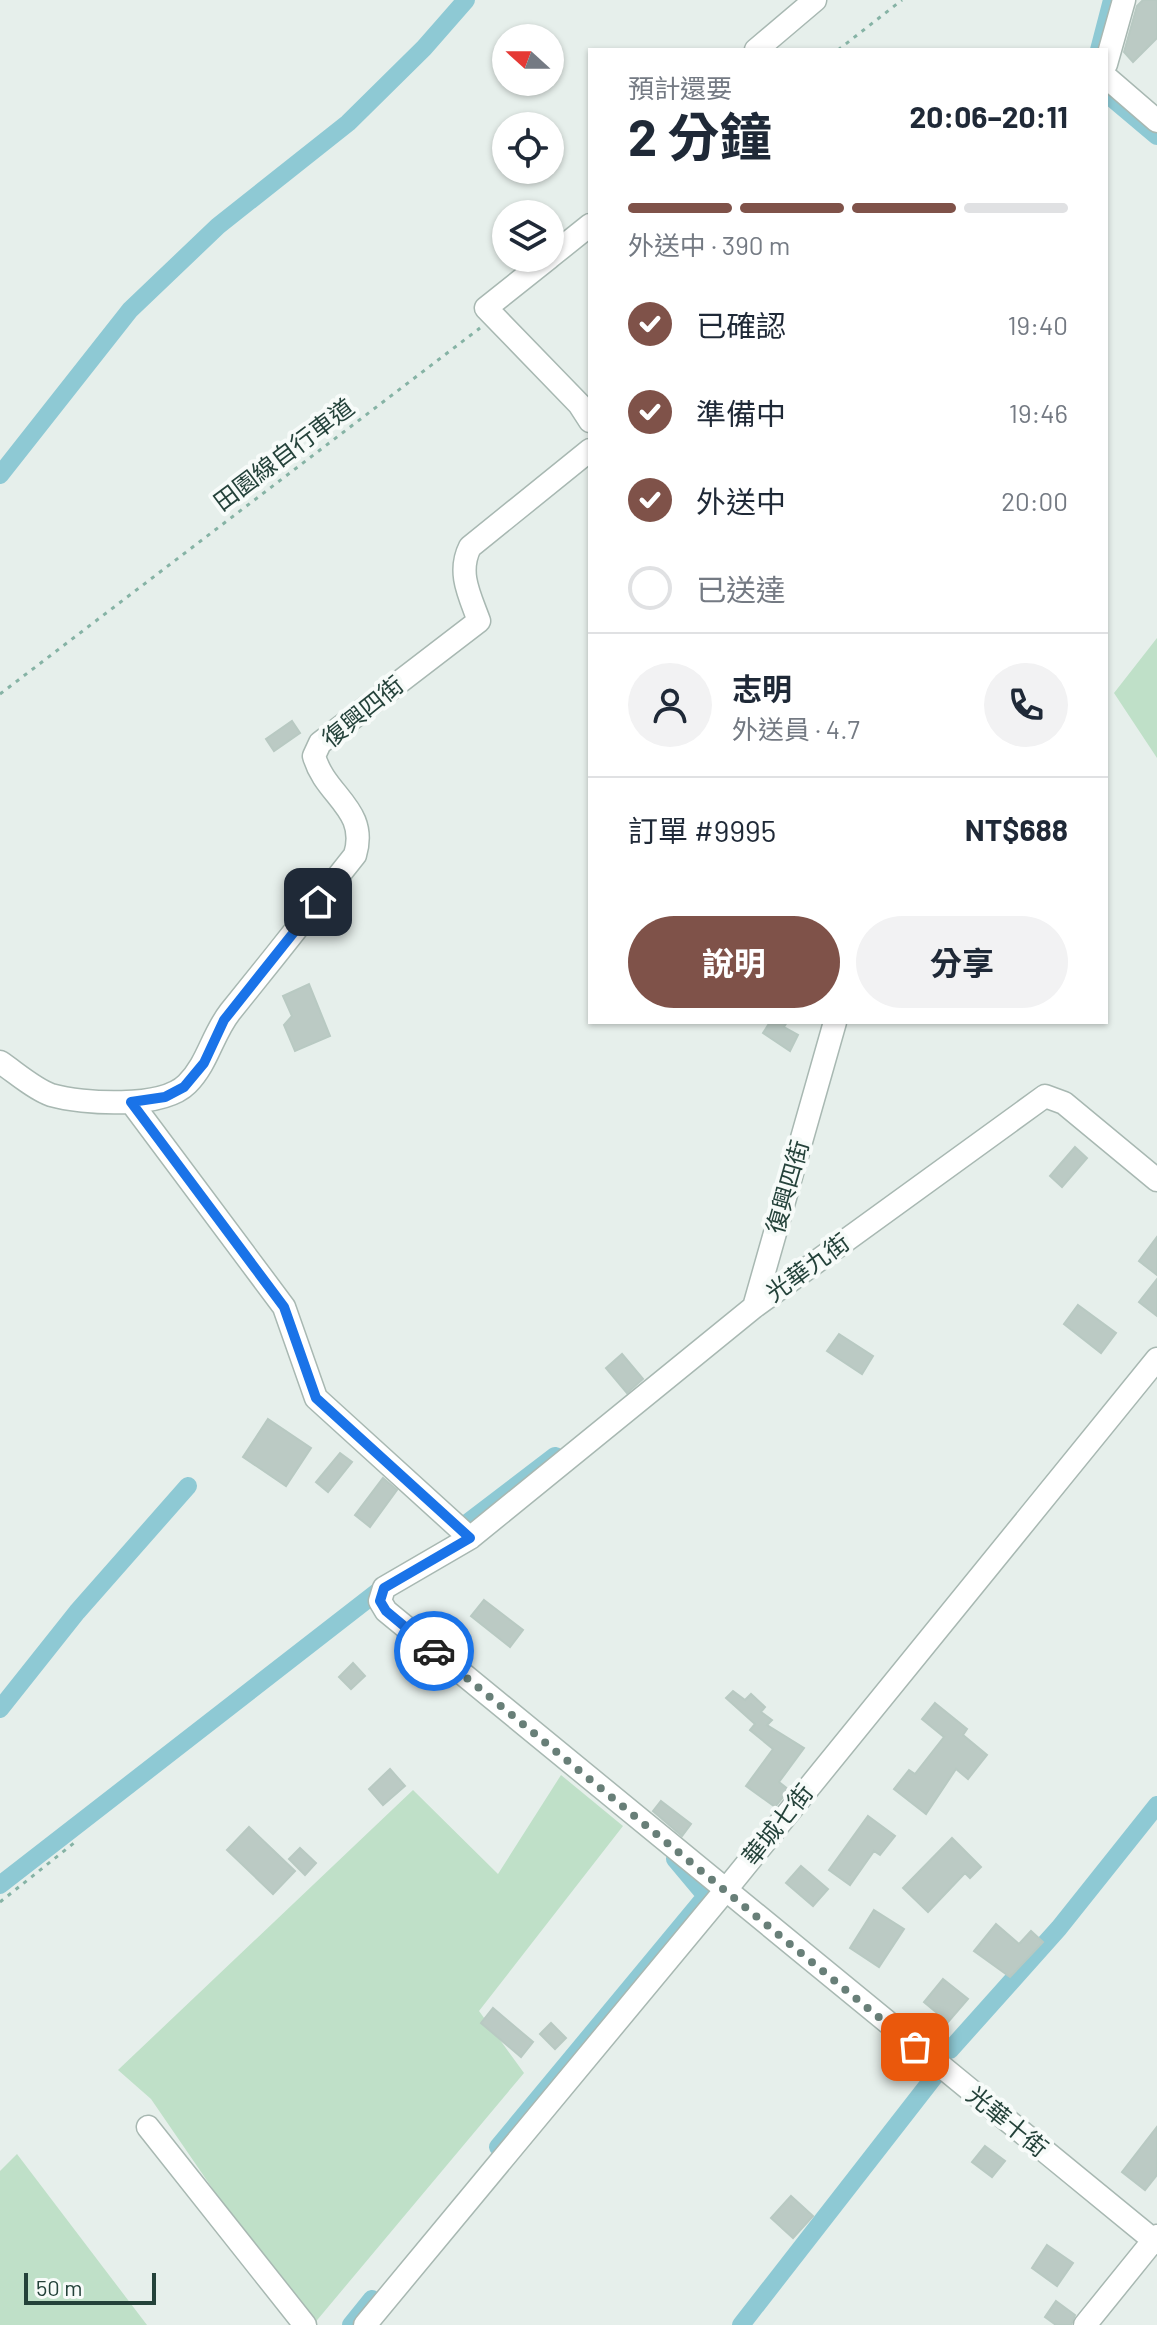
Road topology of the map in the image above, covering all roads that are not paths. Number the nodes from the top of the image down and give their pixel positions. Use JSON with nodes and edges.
{"nodes":[{"id":1,"x":815,"y":0,"type":"edge"},
{"id":2,"x":1124,"y":0,"type":"edge"},
{"id":3,"x":758,"y":48,"type":"edge"},
{"id":4,"x":1108,"y":57,"type":"edge"},
{"id":5,"x":1108,"y":79,"type":"edge"},
{"id":6,"x":1157,"y":121,"type":"edge"},
{"id":7,"x":588,"y":227,"type":"edge"},
{"id":8,"x":564,"y":245,"type":"edge"},
{"id":9,"x":530,"y":272,"type":"edge"},
{"id":10,"x":588,"y":418,"type":"edge"},
{"id":11,"x":588,"y":452,"type":"edge"},
{"id":12,"x":834,"y":1024,"type":"edge"},
{"id":13,"x":0,"y":1062,"type":"edge"},
{"id":14,"x":131,"y":1102,"type":"junction"},
{"id":15,"x":1157,"y":1180,"type":"edge"},
{"id":16,"x":754,"y":1307,"type":"junction"},
{"id":17,"x":1157,"y":1359,"type":"edge"},
{"id":18,"x":470,"y":1538,"type":"junction"},
{"id":19,"x":724,"y":1892,"type":"junction"},
{"id":20,"x":148,"y":2127,"type":"dead end"},
{"id":21,"x":1156,"y":2240,"type":"edge"},
{"id":22,"x":305,"y":2325,"type":"edge"},
{"id":23,"x":365,"y":2325,"type":"edge"},
{"id":24,"x":1085,"y":2325,"type":"edge"}],
"edges":[{"from":1,"to":3,"type":"street"},
{"from":2,"to":4,"type":"street"},
{"from":5,"to":6,"type":"street"},
{"from":7,"to":8,"type":"street"},
{"from":9,"to":10,"type":"street"},
{"from":11,"to":14,"type":"street","name":"復興四街"},
{"from":12,"to":16,"type":"street","name":"復興四街"},
{"from":13,"to":14,"type":"street","name":"復興四街"},
{"from":14,"to":18,"type":"street"},
{"from":15,"to":16,"type":"street","name":"光華九街"},
{"from":16,"to":18,"type":"street","name":"光華九街"},
{"from":17,"to":19,"type":"street","name":"華城七街"},
{"from":18,"to":19,"type":"street","name":"光華十街"},
{"from":19,"to":21,"type":"street","name":"光華十街"},
{"from":19,"to":23,"type":"street","name":"華城七街"},
{"from":20,"to":22,"type":"street"},
{"from":21,"to":24,"type":"street"}]}
